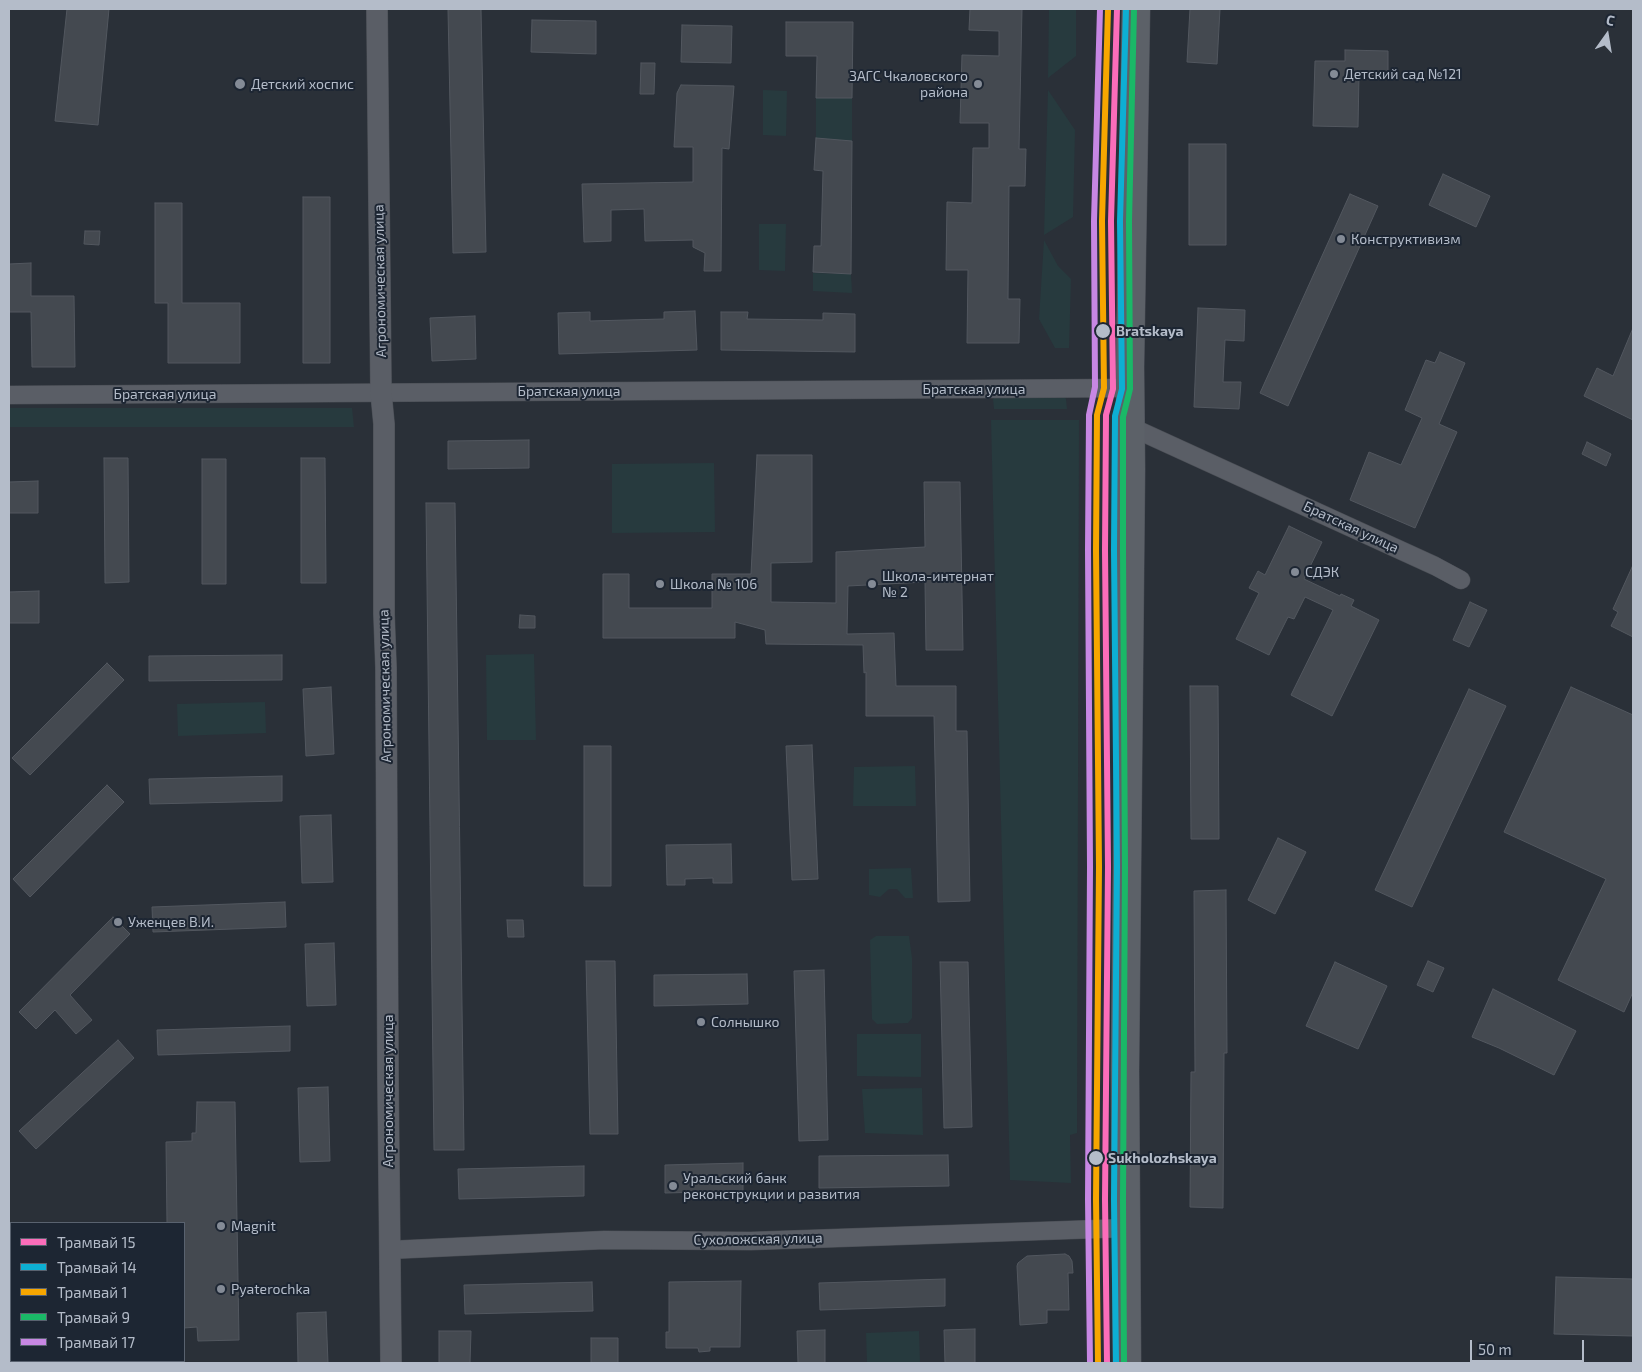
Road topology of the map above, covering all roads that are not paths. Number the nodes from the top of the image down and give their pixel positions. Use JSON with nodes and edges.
{"nodes":[{"id":1,"x":377,"y":9,"type":"edge"},
{"id":2,"x":1136,"y":9,"type":"edge"},
{"id":3,"x":1130,"y":388,"type":"junction"},
{"id":4,"x":381,"y":393,"type":"junction"},
{"id":5,"x":9,"y":395,"type":"edge"},
{"id":6,"x":1131,"y":427,"type":"junction"},
{"id":7,"x":1460,"y":580,"type":"dead end"},
{"id":8,"x":1127,"y":1228,"type":"junction"},
{"id":9,"x":389,"y":1250,"type":"junction"},
{"id":10,"x":391,"y":1363,"type":"edge"},
{"id":11,"x":1127,"y":1363,"type":"edge"}],
"edges":[{"from":1,"to":4,"type":"street","name":"Агрономическая улица"},
{"from":2,"to":3,"type":"main road"},
{"from":3,"to":4,"type":"street","name":"Братская улица"},
{"from":3,"to":6,"type":"main road"},
{"from":4,"to":5,"type":"street","name":"Братская улица"},
{"from":4,"to":9,"type":"street","name":"Агрономическая улица"},
{"from":6,"to":7,"type":"street","name":"Братская улица"},
{"from":6,"to":8,"type":"main road"},
{"from":8,"to":9,"type":"street","name":"Сухоложская улица"},
{"from":8,"to":11,"type":"main road"},
{"from":9,"to":10,"type":"street","name":"Агрономическая улица"}]}
